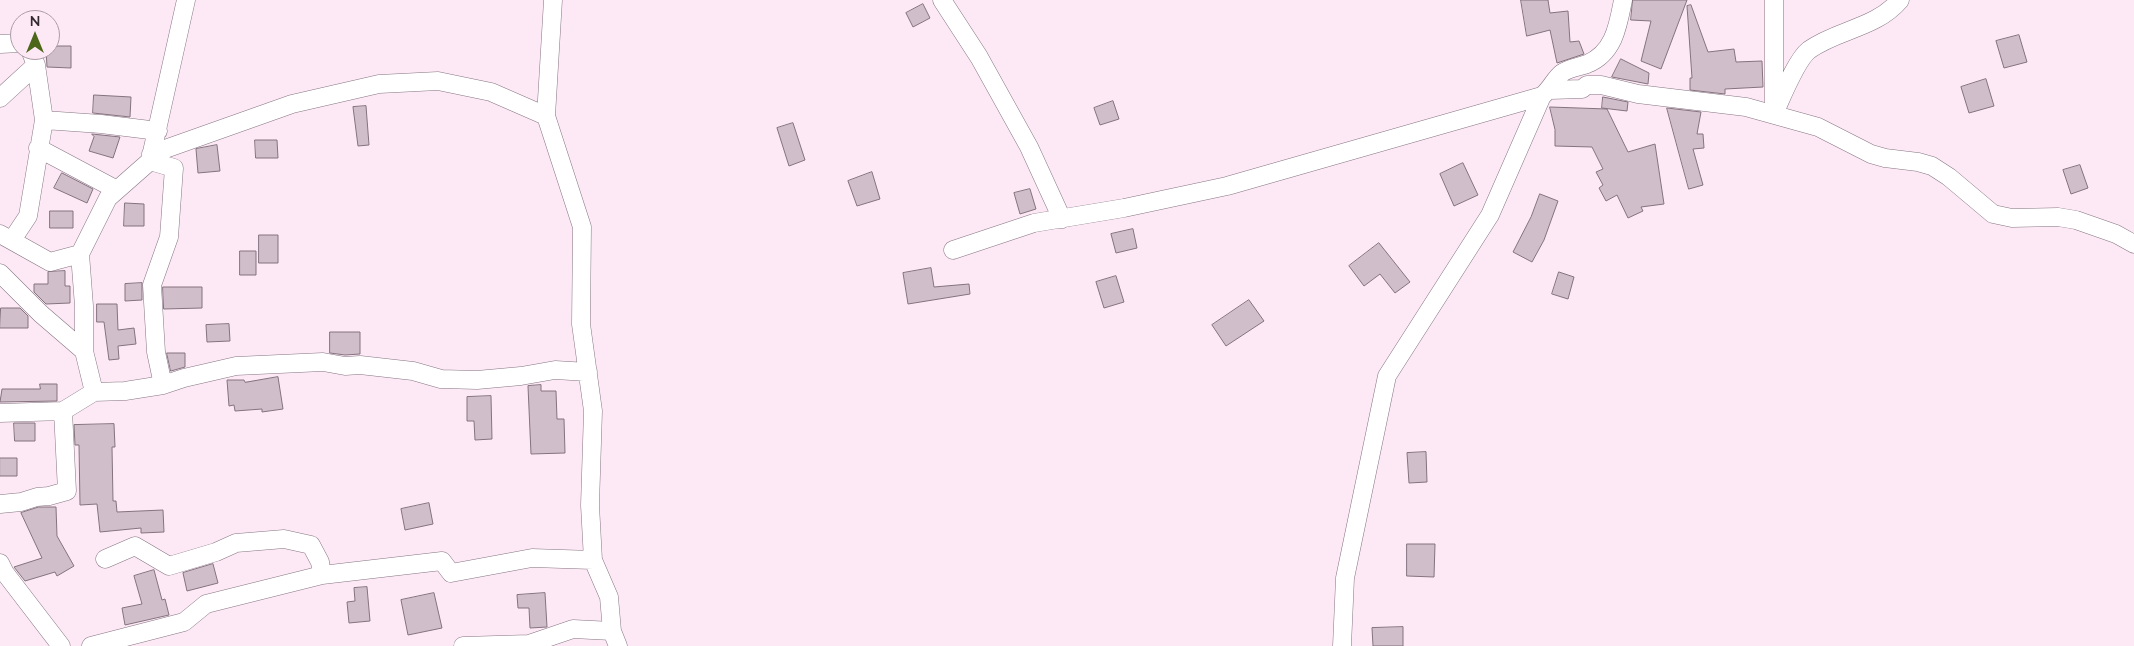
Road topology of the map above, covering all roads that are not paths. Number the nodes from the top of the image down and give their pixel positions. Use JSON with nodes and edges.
{"nodes":[{"id":1,"x":186,"y":0,"type":"edge"},
{"id":2,"x":553,"y":0,"type":"edge"},
{"id":3,"x":942,"y":0,"type":"edge"},
{"id":4,"x":1623,"y":0,"type":"edge"},
{"id":5,"x":1774,"y":0,"type":"edge"},
{"id":6,"x":1900,"y":0,"type":"edge"},
{"id":7,"x":31,"y":60,"type":"edge"},
{"id":8,"x":33,"y":60,"type":"edge"},
{"id":9,"x":1546,"y":93,"type":"junction"},
{"id":10,"x":0,"y":98,"type":"edge"},
{"id":11,"x":1774,"y":114,"type":"junction"},
{"id":12,"x":546,"y":116,"type":"junction"},
{"id":13,"x":44,"y":120,"type":"junction"},
{"id":14,"x":158,"y":130,"type":"junction"},
{"id":15,"x":38,"y":148,"type":"junction"},
{"id":16,"x":150,"y":157,"type":"junction"},
{"id":17,"x":117,"y":190,"type":"junction"},
{"id":18,"x":1062,"y":219,"type":"junction"},
{"id":19,"x":6,"y":237,"type":"edge"},
{"id":20,"x":2134,"y":244,"type":"edge"},
{"id":21,"x":953,"y":250,"type":"dead end"},
{"id":22,"x":80,"y":254,"type":"junction"},
{"id":23,"x":0,"y":273,"type":"edge"},
{"id":24,"x":84,"y":351,"type":"junction"},
{"id":25,"x":588,"y":372,"type":"junction"},
{"id":26,"x":164,"y":385,"type":"junction"},
{"id":27,"x":94,"y":392,"type":"junction"},
{"id":28,"x":62,"y":411,"type":"junction"},
{"id":29,"x":0,"y":413,"type":"edge"},
{"id":30,"x":0,"y":504,"type":"edge"},
{"id":31,"x":105,"y":559,"type":"dead end"},
{"id":32,"x":593,"y":560,"type":"junction"},
{"id":33,"x":0,"y":563,"type":"edge"},
{"id":34,"x":322,"y":575,"type":"junction"},
{"id":35,"x":615,"y":638,"type":"edge"},
{"id":36,"x":61,"y":646,"type":"edge"},
{"id":37,"x":91,"y":646,"type":"edge"},
{"id":38,"x":463,"y":646,"type":"edge"},
{"id":39,"x":1342,"y":646,"type":"edge"}],
"edges":[{"from":1,"to":14,"type":"street"},
{"from":2,"to":12,"type":"street"},
{"from":3,"to":18,"type":"street"},
{"from":4,"to":9,"type":"street"},
{"from":5,"to":11,"type":"street"},
{"from":6,"to":11,"type":"street"},
{"from":7,"to":10,"type":"street"},
{"from":8,"to":13,"type":"street"},
{"from":9,"to":11,"type":"street"},
{"from":9,"to":18,"type":"street"},
{"from":9,"to":39,"type":"street"},
{"from":11,"to":20,"type":"street"},
{"from":12,"to":16,"type":"street"},
{"from":12,"to":25,"type":"street"},
{"from":13,"to":14,"type":"street"},
{"from":13,"to":15,"type":"street"},
{"from":14,"to":16,"type":"street"},
{"from":15,"to":17,"type":"street"},
{"from":15,"to":19,"type":"street"},
{"from":16,"to":17,"type":"street"},
{"from":16,"to":26,"type":"street"},
{"from":17,"to":22,"type":"street"},
{"from":18,"to":21,"type":"street"},
{"from":19,"to":22,"type":"street"},
{"from":22,"to":24,"type":"street"},
{"from":23,"to":24,"type":"street"},
{"from":24,"to":27,"type":"street"},
{"from":25,"to":26,"type":"street"},
{"from":25,"to":32,"type":"street"},
{"from":26,"to":27,"type":"street"},
{"from":27,"to":28,"type":"street"},
{"from":28,"to":29,"type":"street"},
{"from":28,"to":30,"type":"street"},
{"from":31,"to":34,"type":"street"},
{"from":32,"to":34,"type":"street"},
{"from":32,"to":35,"type":"street"},
{"from":33,"to":36,"type":"street"},
{"from":34,"to":37,"type":"street"},
{"from":35,"to":38,"type":"street"}]}
